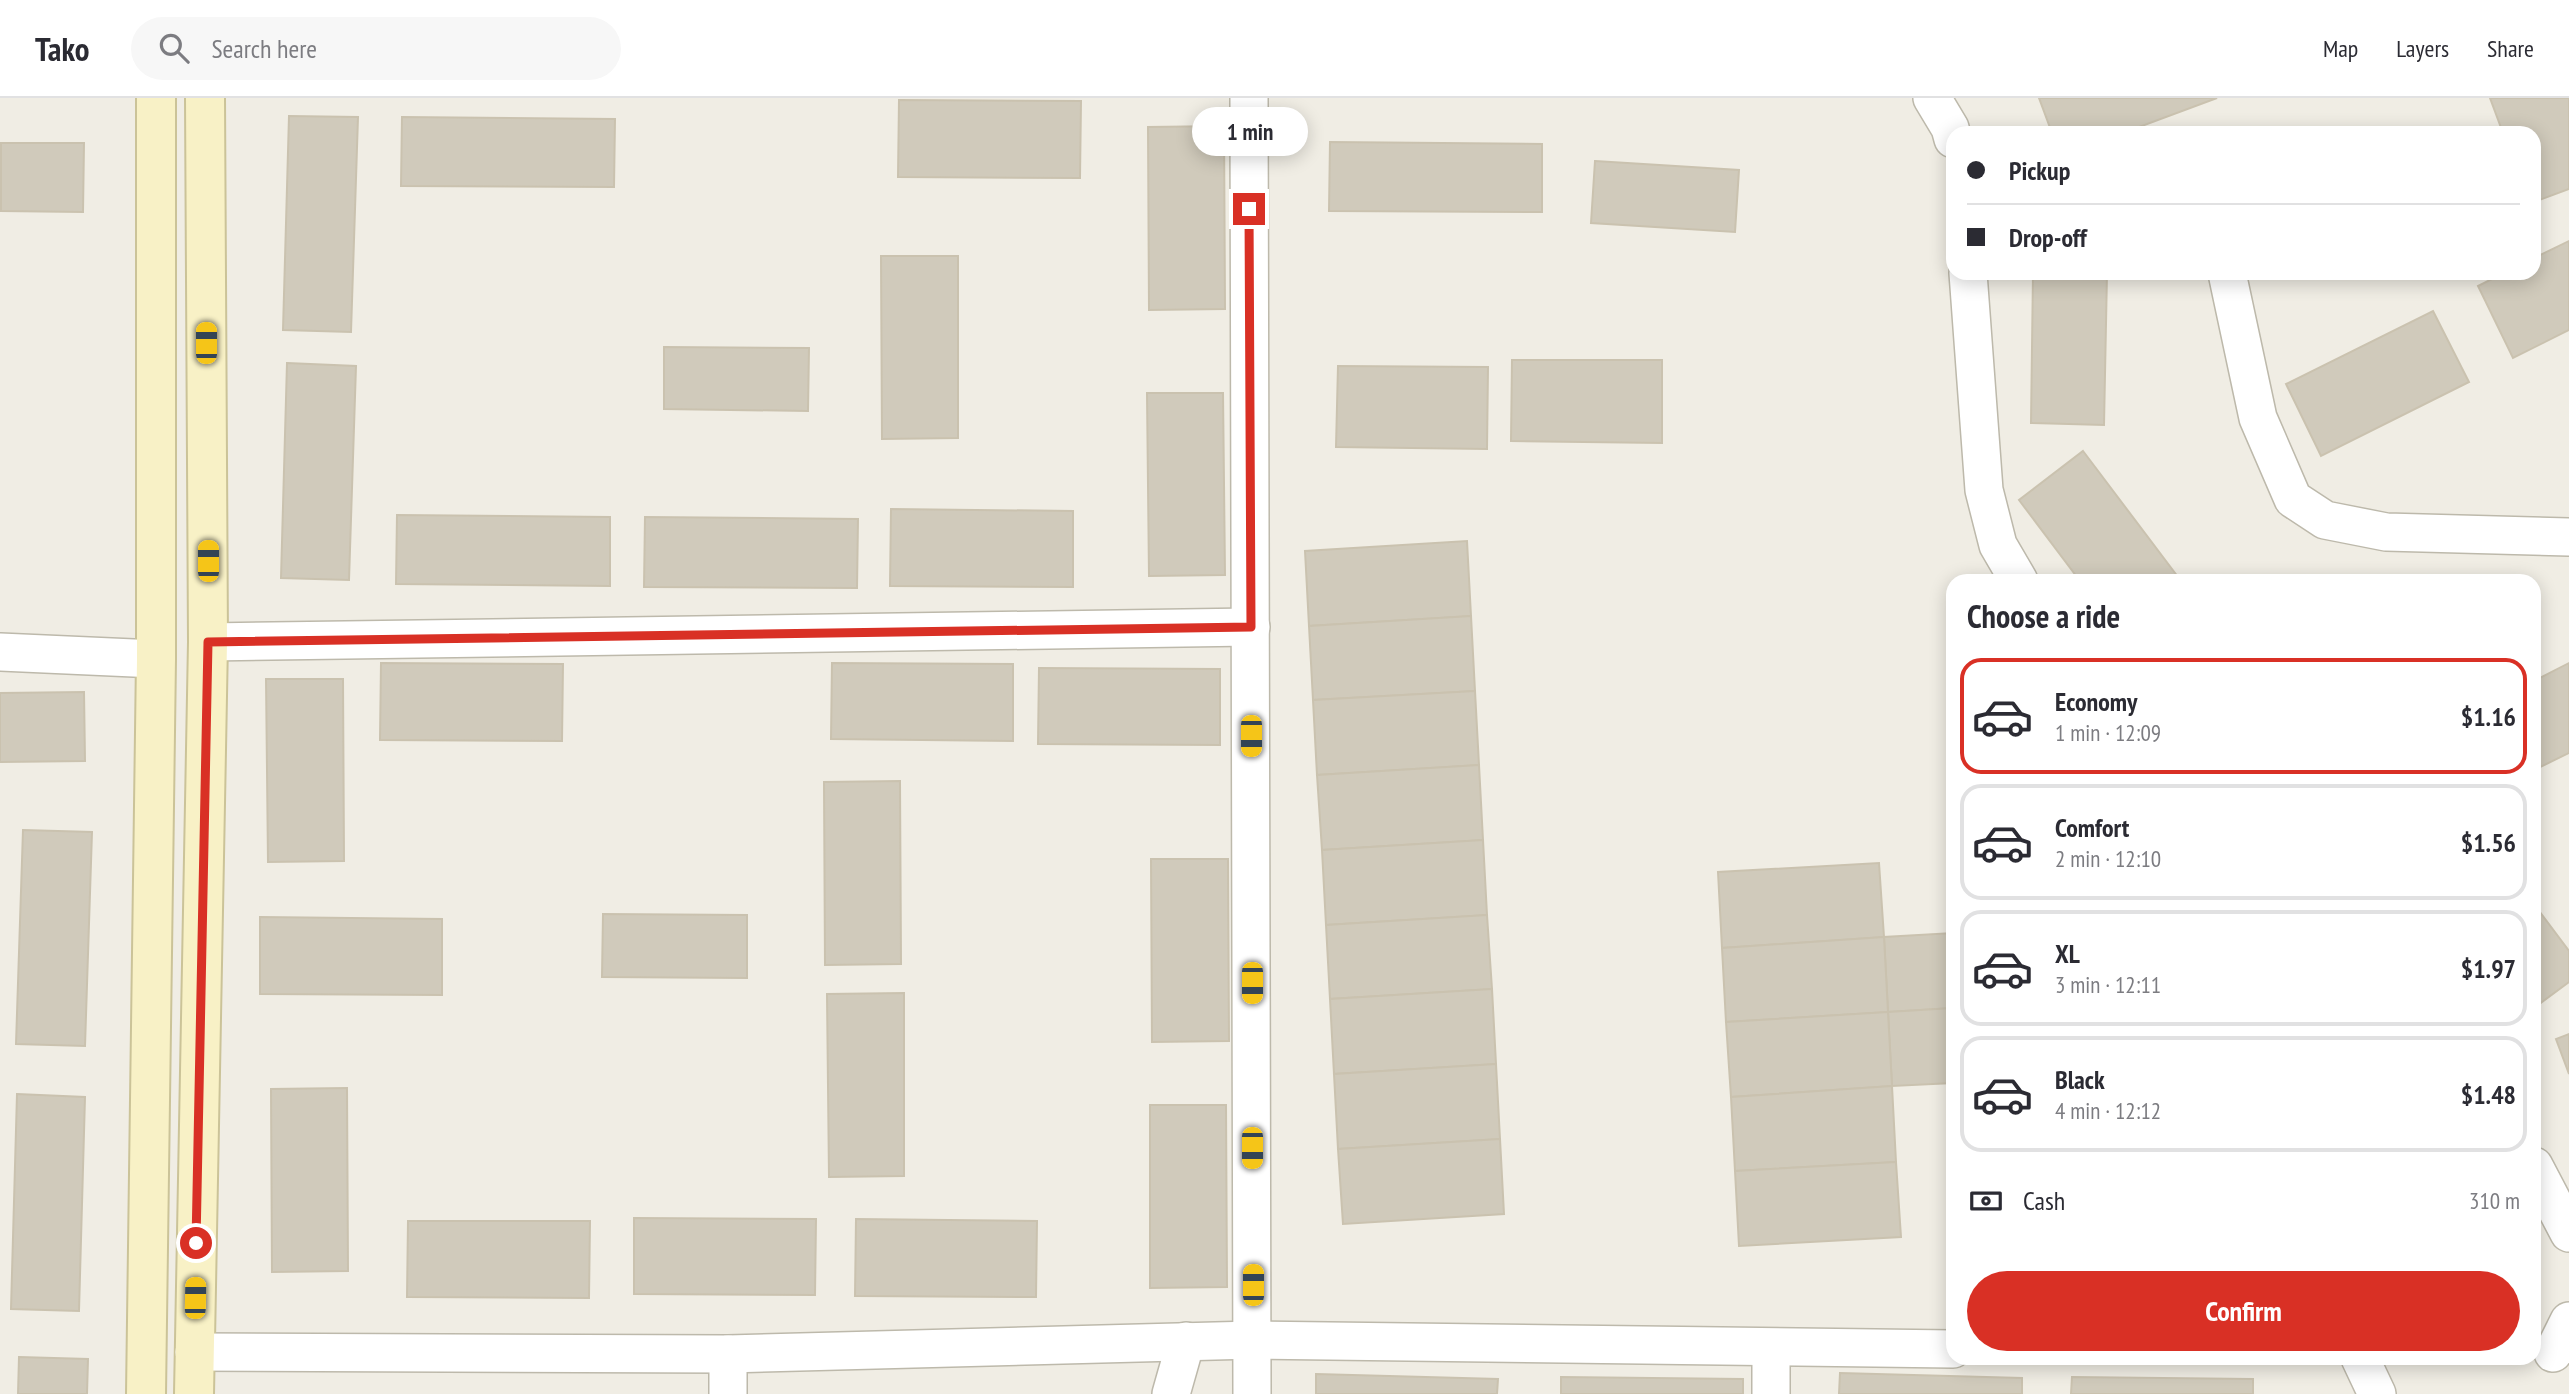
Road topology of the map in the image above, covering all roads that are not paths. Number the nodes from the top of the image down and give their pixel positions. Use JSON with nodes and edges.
{"nodes":[{"id":1,"x":156,"y":98,"type":"edge"},
{"id":2,"x":205,"y":98,"type":"edge"},
{"id":3,"x":1249,"y":98,"type":"edge"},
{"id":4,"x":1932,"y":98,"type":"edge"},
{"id":5,"x":1949,"y":126,"type":"edge"},
{"id":6,"x":1969,"y":280,"type":"edge"},
{"id":7,"x":2228,"y":280,"type":"edge"},
{"id":8,"x":2569,"y":537,"type":"edge"},
{"id":9,"x":2015,"y":574,"type":"edge"},
{"id":10,"x":1251,"y":627,"type":"junction"},
{"id":11,"x":208,"y":642,"type":"junction"},
{"id":12,"x":0,"y":652,"type":"edge"},
{"id":13,"x":156,"y":659,"type":"junction"},
{"id":14,"x":2541,"y":1179,"type":"edge"},
{"id":15,"x":2569,"y":1233,"type":"edge"},
{"id":16,"x":1253,"y":1340,"type":"junction"},
{"id":17,"x":1186,"y":1341,"type":"junction"},
{"id":18,"x":1771,"y":1348,"type":"junction"},
{"id":19,"x":1946,"y":1349,"type":"edge"},
{"id":20,"x":194,"y":1352,"type":"junction"},
{"id":21,"x":728,"y":1354,"type":"junction"},
{"id":22,"x":2363,"y":1365,"type":"edge"},
{"id":23,"x":146,"y":1394,"type":"edge"},
{"id":24,"x":194,"y":1394,"type":"edge"},
{"id":25,"x":728,"y":1394,"type":"edge"},
{"id":26,"x":1171,"y":1394,"type":"edge"},
{"id":27,"x":1252,"y":1394,"type":"edge"},
{"id":28,"x":1771,"y":1394,"type":"edge"},
{"id":29,"x":2377,"y":1394,"type":"edge"}],
"edges":[{"from":1,"to":13,"type":"street"},
{"from":2,"to":11,"type":"street"},
{"from":3,"to":10,"type":"street"},
{"from":4,"to":5,"type":"street"},
{"from":6,"to":9,"type":"street"},
{"from":7,"to":8,"type":"street"},
{"from":10,"to":11,"type":"street"},
{"from":10,"to":16,"type":"street"},
{"from":11,"to":20,"type":"street"},
{"from":12,"to":13,"type":"street"},
{"from":13,"to":23,"type":"street"},
{"from":14,"to":15,"type":"street"},
{"from":16,"to":17,"type":"street"},
{"from":16,"to":18,"type":"street"},
{"from":16,"to":27,"type":"street"},
{"from":17,"to":21,"type":"street"},
{"from":17,"to":26,"type":"street"},
{"from":18,"to":19,"type":"street"},
{"from":18,"to":28,"type":"street"},
{"from":20,"to":21,"type":"street"},
{"from":20,"to":24,"type":"street"},
{"from":21,"to":25,"type":"street"},
{"from":22,"to":29,"type":"street"}]}
